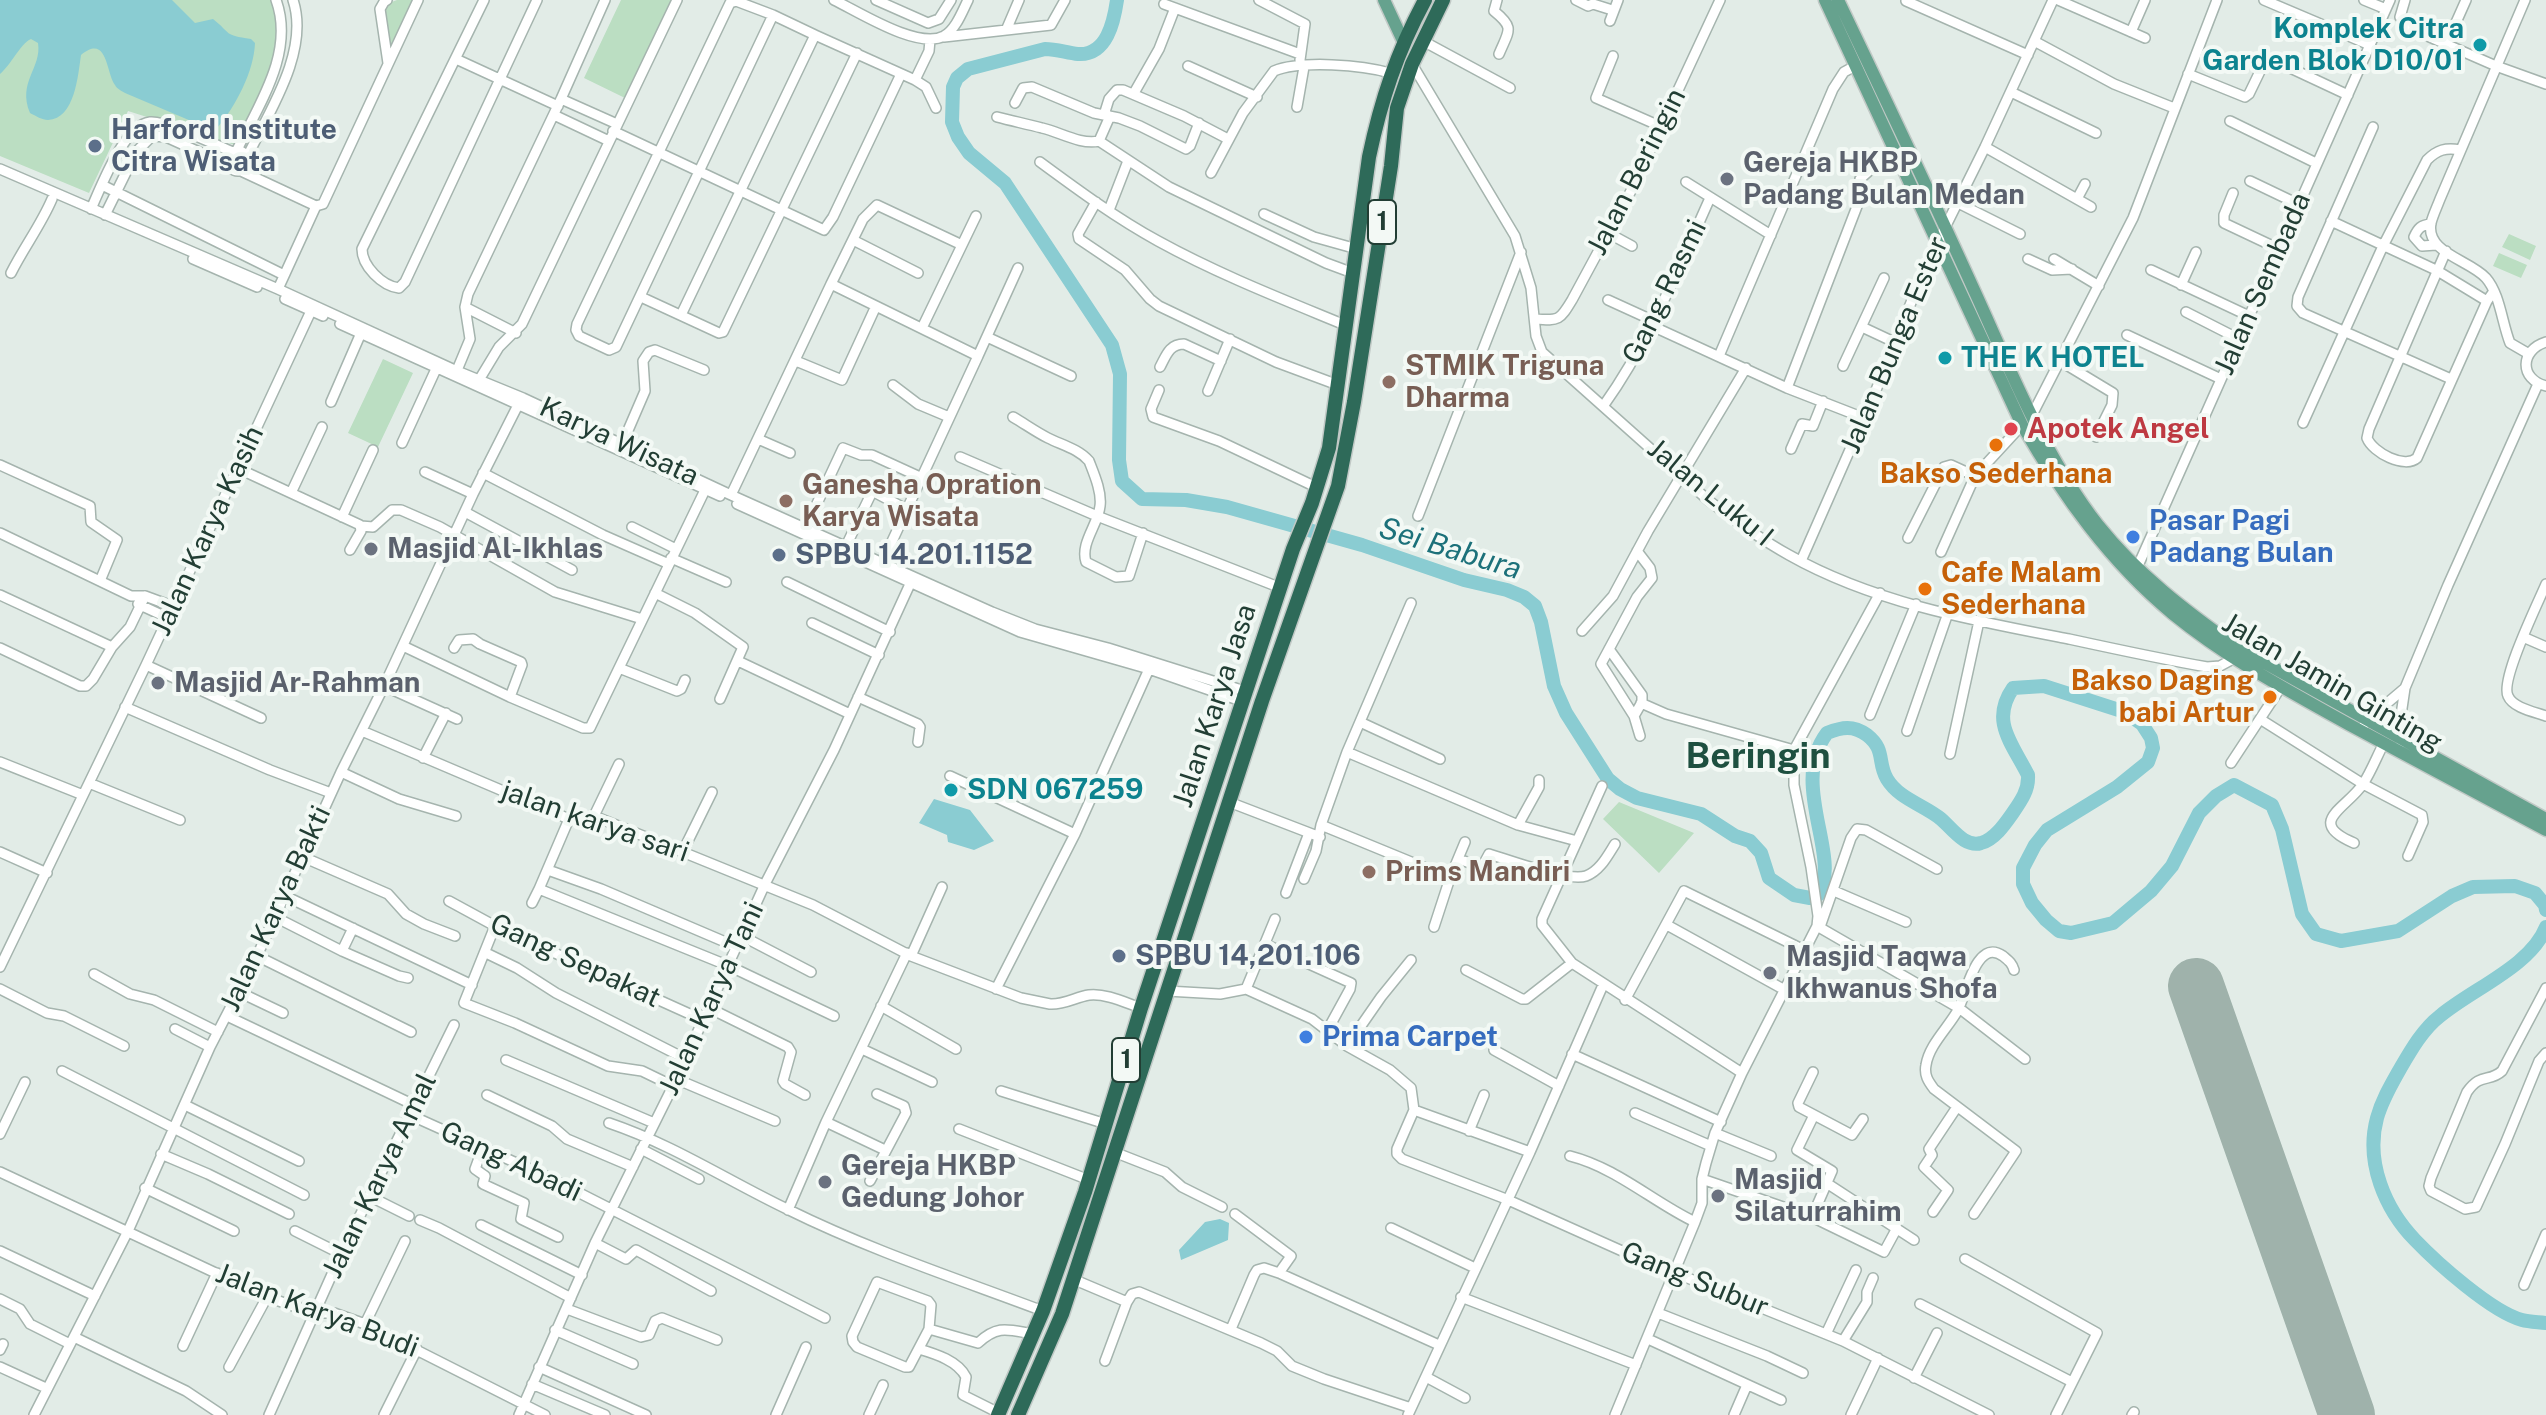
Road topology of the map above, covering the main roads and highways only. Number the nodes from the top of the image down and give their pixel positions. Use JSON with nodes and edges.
{"nodes":[{"id":1,"x":1384,"y":0,"type":"edge"},
{"id":2,"x":1443,"y":0,"type":"edge"},
{"id":3,"x":1825,"y":0,"type":"edge"},
{"id":4,"x":1838,"y":0,"type":"edge"},
{"id":5,"x":1423,"y":3,"type":"edge"},
{"id":6,"x":1392,"y":16,"type":"junction"},
{"id":7,"x":1404,"y":43,"type":"junction"},
{"id":8,"x":2026,"y":421,"type":"junction"},
{"id":9,"x":1329,"y":448,"type":"junction"},
{"id":10,"x":1346,"y":452,"type":"junction"},
{"id":11,"x":2363,"y":726,"type":"junction"},
{"id":12,"x":2400,"y":746,"type":"junction"},
{"id":13,"x":2546,"y":819,"type":"edge"},
{"id":14,"x":2546,"y":830,"type":"edge"},
{"id":15,"x":1091,"y":1190,"type":"junction"},
{"id":16,"x":999,"y":1414,"type":"edge"},
{"id":17,"x":1018,"y":1415,"type":"edge"}],
"edges":[{"from":1,"to":6,"type":"main road"},
{"from":2,"to":10,"type":"highway","name":"Jalan Karya Jasa","number":"1"},
{"from":3,"to":8,"type":"main road","name":"Jalan Jamin Ginting"},
{"from":4,"to":8,"type":"main road","name":"Jalan Jamin Ginting"},
{"from":5,"to":6,"type":"main road"},
{"from":5,"to":7,"type":"highway","name":"Jalan Karya Jasa","number":"1"},
{"from":6,"to":7,"type":"main road"},
{"from":7,"to":9,"type":"highway","name":"Jalan Karya Jasa","number":"1"},
{"from":8,"to":11,"type":"main road","name":"Jalan Jamin Ginting"},
{"from":8,"to":11,"type":"main road","name":"Jalan Jamin Ginting"},
{"from":9,"to":10,"type":"highway"},
{"from":9,"to":15,"type":"highway","name":"Jalan Karya Jasa","number":"1"},
{"from":10,"to":15,"type":"highway","name":"Jalan Karya Jasa","number":"1"},
{"from":11,"to":12,"type":"main road","name":"Jalan Jamin Ginting"},
{"from":11,"to":12,"type":"main road","name":"Jalan Jamin Ginting"},
{"from":12,"to":13,"type":"main road","name":"Jalan Jamin Ginting"},
{"from":12,"to":14,"type":"main road","name":"Jalan Jamin Ginting"},
{"from":15,"to":16,"type":"highway","name":"Jalan Karya Jasa","number":"1"},
{"from":15,"to":17,"type":"highway","name":"Jalan Karya Jasa","number":"1"}]}
